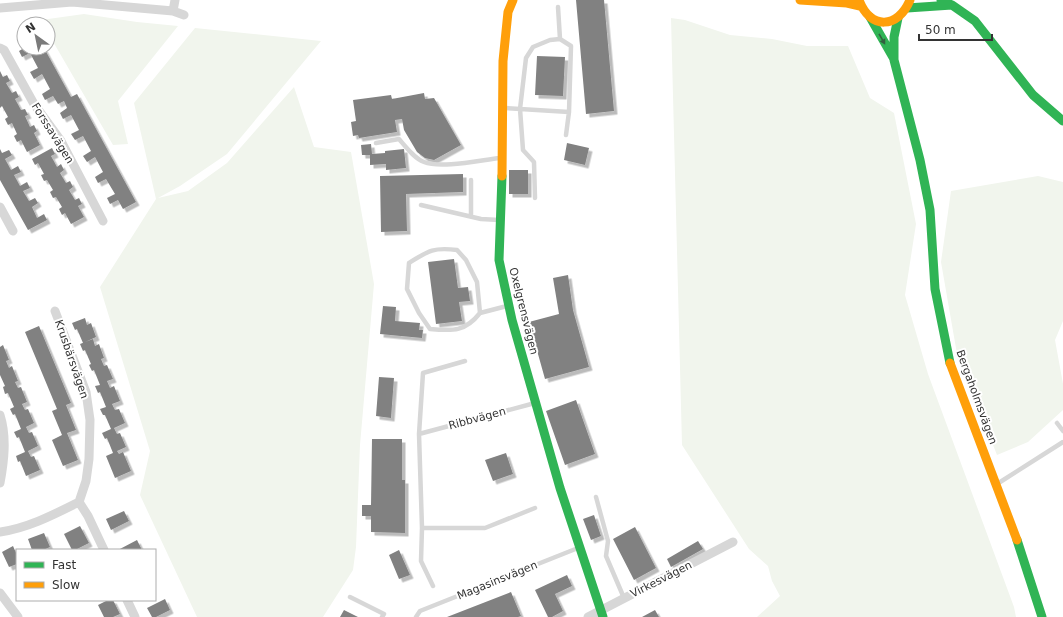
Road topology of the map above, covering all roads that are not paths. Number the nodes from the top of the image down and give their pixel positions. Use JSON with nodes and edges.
{"nodes":[{"id":1,"x":175,"y":0,"type":"edge"},
{"id":2,"x":513,"y":0,"type":"edge"},
{"id":3,"x":801,"y":0,"type":"edge"},
{"id":4,"x":941,"y":0,"type":"edge"},
{"id":5,"x":72,"y":1,"type":"edge"},
{"id":6,"x":860,"y":3,"type":"edge"},
{"id":7,"x":908,"y":4,"type":"edge"},
{"id":8,"x":952,"y":5,"type":"junction"},
{"id":9,"x":558,"y":7,"type":"dead end"},
{"id":10,"x":0,"y":8,"type":"edge"},
{"id":11,"x":173,"y":11,"type":"junction"},
{"id":12,"x":184,"y":15,"type":"dead end"},
{"id":13,"x":870,"y":17,"type":"junction"},
{"id":14,"x":898,"y":18,"type":"junction"},
{"id":15,"x":560,"y":39,"type":"junction"},
{"id":16,"x":0,"y":48,"type":"edge"},
{"id":17,"x":894,"y":60,"type":"junction"},
{"id":18,"x":502,"y":108,"type":"junction"},
{"id":19,"x":520,"y":109,"type":"junction"},
{"id":20,"x":569,"y":112,"type":"junction"},
{"id":21,"x":1063,"y":121,"type":"edge"},
{"id":22,"x":566,"y":135,"type":"dead end"},
{"id":23,"x":376,"y":143,"type":"dead end"},
{"id":24,"x":502,"y":158,"type":"junction"},
{"id":25,"x":471,"y":180,"type":"dead end"},
{"id":26,"x":535,"y":198,"type":"dead end"},
{"id":27,"x":421,"y":205,"type":"dead end"},
{"id":28,"x":0,"y":207,"type":"edge"},
{"id":29,"x":471,"y":216,"type":"junction"},
{"id":30,"x":103,"y":220,"type":"dead end"},
{"id":31,"x":500,"y":220,"type":"junction"},
{"id":32,"x":13,"y":231,"type":"dead end"},
{"id":33,"x":509,"y":305,"type":"junction"},
{"id":34,"x":56,"y":311,"type":"dead end"},
{"id":35,"x":480,"y":313,"type":"junction"},
{"id":36,"x":465,"y":361,"type":"dead end"},
{"id":37,"x":536,"y":402,"type":"junction"},
{"id":38,"x":0,"y":415,"type":"edge"},
{"id":39,"x":1057,"y":423,"type":"dead end"},
{"id":40,"x":1063,"y":431,"type":"edge"},
{"id":41,"x":419,"y":434,"type":"junction"},
{"id":42,"x":1063,"y":442,"type":"edge"},
{"id":43,"x":0,"y":483,"type":"edge"},
{"id":44,"x":996,"y":484,"type":"junction"},
{"id":45,"x":596,"y":497,"type":"dead end"},
{"id":46,"x":78,"y":502,"type":"junction"},
{"id":47,"x":535,"y":508,"type":"dead end"},
{"id":48,"x":422,"y":528,"type":"junction"},
{"id":49,"x":0,"y":532,"type":"edge"},
{"id":50,"x":733,"y":542,"type":"dead end"},
{"id":51,"x":580,"y":547,"type":"junction"},
{"id":52,"x":104,"y":549,"type":"edge"},
{"id":53,"x":433,"y":586,"type":"dead end"},
{"id":54,"x":0,"y":593,"type":"edge"},
{"id":55,"x":350,"y":597,"type":"dead end"},
{"id":56,"x":624,"y":598,"type":"junction"},
{"id":57,"x":127,"y":601,"type":"edge"},
{"id":58,"x":602,"y":614,"type":"edge"},
{"id":59,"x":18,"y":617,"type":"edge"},
{"id":60,"x":135,"y":617,"type":"edge"},
{"id":61,"x":382,"y":617,"type":"edge"},
{"id":62,"x":416,"y":617,"type":"edge"},
{"id":63,"x":588,"y":617,"type":"edge"},
{"id":64,"x":1042,"y":617,"type":"edge"}],
"edges":[{"from":1,"to":11,"type":"street"},
{"from":2,"to":18,"type":"street","name":"Oxelgrensvägen"},
{"from":3,"to":6,"type":"street"},
{"from":4,"to":8,"type":"street"},
{"from":5,"to":10,"type":"street"},
{"from":5,"to":11,"type":"street"},
{"from":6,"to":13,"type":"street","name":"Bergaholmsvägen"},
{"from":7,"to":8,"type":"street"},
{"from":7,"to":14,"type":"street"},
{"from":8,"to":21,"type":"street"},
{"from":9,"to":15,"type":"lane"},
{"from":11,"to":12,"type":"street"},
{"from":13,"to":14,"type":"street"},
{"from":13,"to":17,"type":"street","name":"Bergaholmsvägen","one_way":true},
{"from":14,"to":17,"type":"street","name":"Bergaholmsvägen"},
{"from":15,"to":19,"type":"lane"},
{"from":15,"to":20,"type":"lane"},
{"from":16,"to":30,"type":"street","name":"Forssavägen"},
{"from":17,"to":44,"type":"street","name":"Bergaholmsvägen"},
{"from":18,"to":19,"type":"lane"},
{"from":18,"to":24,"type":"street","name":"Oxelgrensvägen"},
{"from":19,"to":20,"type":"lane"},
{"from":19,"to":26,"type":"lane"},
{"from":20,"to":22,"type":"lane"},
{"from":23,"to":24,"type":"lane"},
{"from":24,"to":31,"type":"street","name":"Oxelgrensvägen"},
{"from":25,"to":29,"type":"lane"},
{"from":27,"to":29,"type":"lane"},
{"from":28,"to":32,"type":"street"},
{"from":29,"to":31,"type":"lane"},
{"from":31,"to":33,"type":"street","name":"Oxelgrensvägen"},
{"from":33,"to":35,"type":"lane"},
{"from":33,"to":37,"type":"street","name":"Oxelgrensvägen"},
{"from":34,"to":46,"type":"street","name":"Krusbärsvägen"},
{"from":35,"to":35,"type":"lane"},
{"from":36,"to":41,"type":"lane"},
{"from":37,"to":41,"type":"lane","name":"Ribbvägen"},
{"from":37,"to":51,"type":"street","name":"Oxelgrensvägen"},
{"from":38,"to":43,"type":"street"},
{"from":39,"to":40,"type":"lane"},
{"from":41,"to":48,"type":"lane"},
{"from":42,"to":44,"type":"lane"},
{"from":44,"to":64,"type":"street","name":"Bergaholmsvägen"},
{"from":45,"to":56,"type":"lane"},
{"from":46,"to":49,"type":"street"},
{"from":46,"to":52,"type":"street"},
{"from":47,"to":48,"type":"lane"},
{"from":48,"to":53,"type":"lane"},
{"from":50,"to":56,"type":"street","name":"Virkesvägen"},
{"from":51,"to":58,"type":"street","name":"Oxelgrensvägen"},
{"from":51,"to":62,"type":"lane","name":"Magasinsvägen"},
{"from":54,"to":59,"type":"street"},
{"from":55,"to":61,"type":"lane"},
{"from":56,"to":58,"type":"street","name":"Virkesvägen"},
{"from":57,"to":60,"type":"street"},
{"from":58,"to":63,"type":"street","name":"Virkesvägen"}]}
